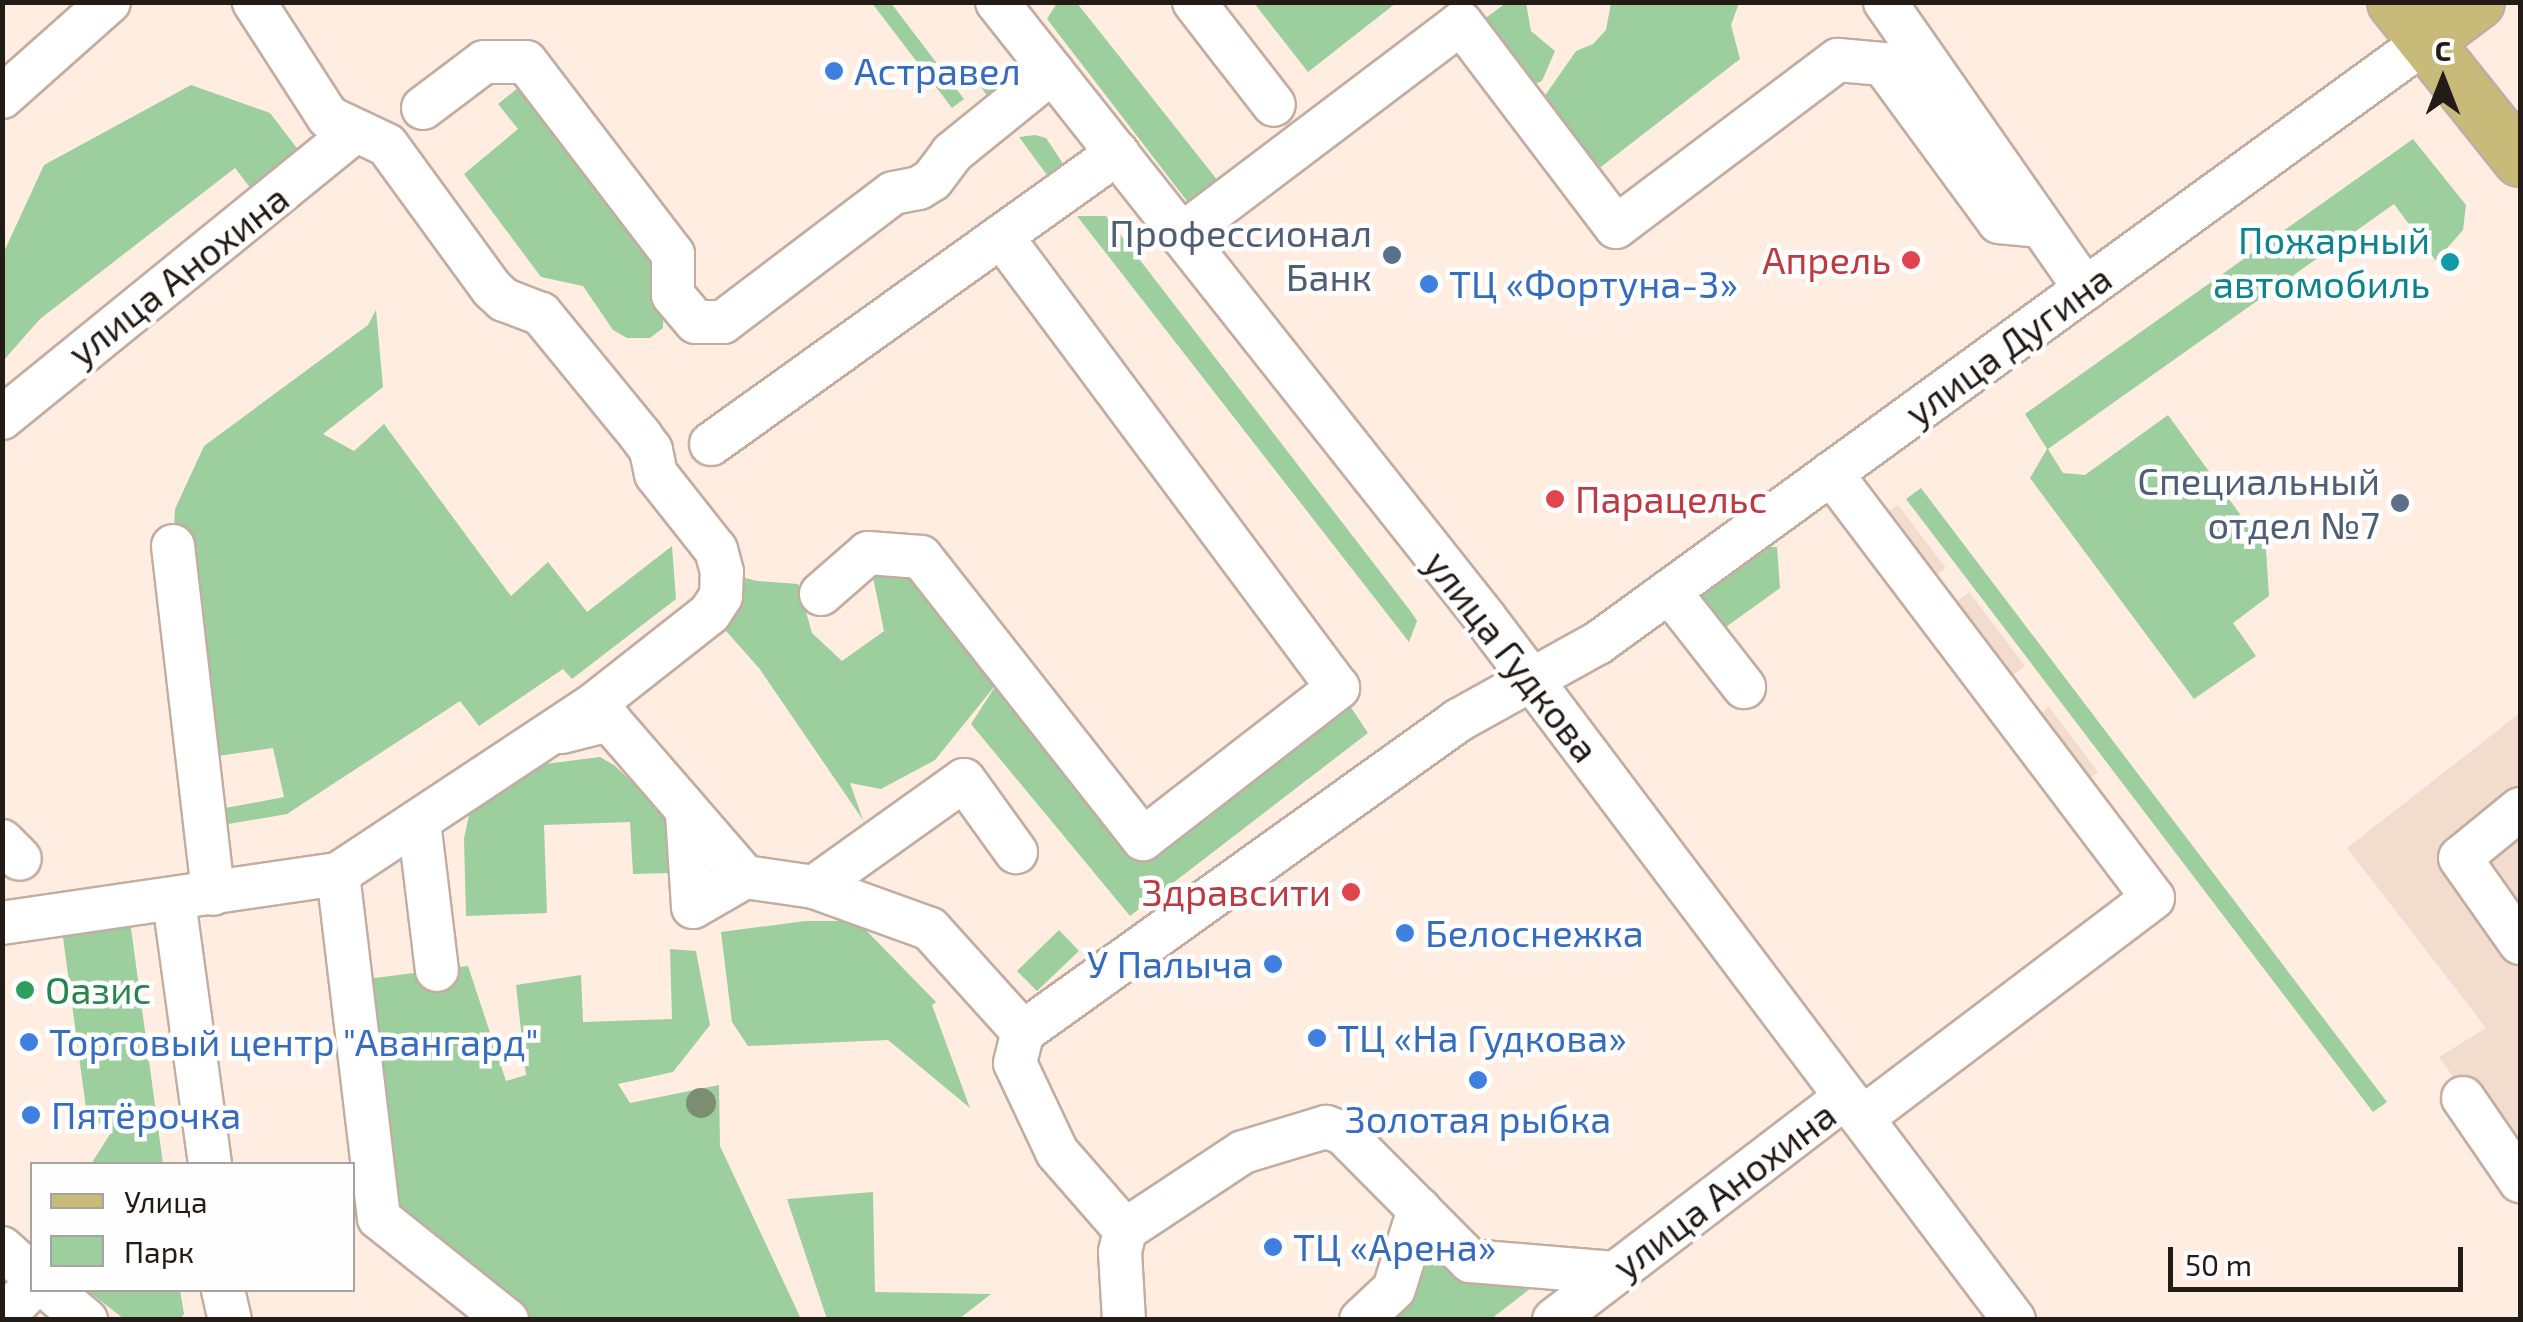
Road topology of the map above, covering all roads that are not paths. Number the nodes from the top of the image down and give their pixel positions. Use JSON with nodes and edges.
{"nodes":[{"id":1,"x":108,"y":2,"type":"edge"},
{"id":2,"x":254,"y":2,"type":"edge"},
{"id":3,"x":1194,"y":2,"type":"edge"},
{"id":4,"x":1885,"y":2,"type":"edge"},
{"id":5,"x":2478,"y":2,"type":"edge"},
{"id":6,"x":1009,"y":7,"type":"edge"},
{"id":7,"x":2410,"y":22,"type":"edge"},
{"id":8,"x":1052,"y":72,"type":"junction"},
{"id":9,"x":2,"y":97,"type":"edge"},
{"id":10,"x":1274,"y":105,"type":"dead end"},
{"id":11,"x":423,"y":108,"type":"dead end"},
{"id":12,"x":354,"y":132,"type":"junction"},
{"id":13,"x":1116,"y":154,"type":"junction"},
{"id":14,"x":2520,"y":160,"type":"edge"},
{"id":15,"x":2039,"y":226,"type":"junction"},
{"id":16,"x":1181,"y":235,"type":"junction"},
{"id":17,"x":1002,"y":237,"type":"junction"},
{"id":18,"x":2085,"y":289,"type":"junction"},
{"id":19,"x":2,"y":418,"type":"edge"},
{"id":20,"x":711,"y":444,"type":"dead end"},
{"id":21,"x":1831,"y":473,"type":"junction"},
{"id":22,"x":173,"y":546,"type":"dead end"},
{"id":23,"x":1669,"y":591,"type":"junction"},
{"id":24,"x":820,"y":594,"type":"dead end"},
{"id":25,"x":1532,"y":680,"type":"junction"},
{"id":26,"x":1744,"y":687,"type":"dead end"},
{"id":27,"x":552,"y":734,"type":"junction"},
{"id":28,"x":2520,"y":809,"type":"edge"},
{"id":29,"x":687,"y":814,"type":"junction"},
{"id":30,"x":420,"y":822,"type":"junction"},
{"id":31,"x":1016,"y":852,"type":"dead end"},
{"id":32,"x":338,"y":874,"type":"junction"},
{"id":33,"x":745,"y":876,"type":"junction"},
{"id":34,"x":814,"y":887,"type":"junction"},
{"id":35,"x":193,"y":898,"type":"junction"},
{"id":36,"x":2,"y":922,"type":"edge"},
{"id":37,"x":2520,"y":943,"type":"edge"},
{"id":38,"x":437,"y":970,"type":"dead end"},
{"id":39,"x":1024,"y":1032,"type":"junction"},
{"id":40,"x":2463,"y":1098,"type":"dead end"},
{"id":41,"x":1854,"y":1107,"type":"junction"},
{"id":42,"x":210,"y":1162,"type":"edge"},
{"id":43,"x":2520,"y":1181,"type":"edge"},
{"id":44,"x":1419,"y":1208,"type":"junction"},
{"id":45,"x":1125,"y":1230,"type":"junction"},
{"id":46,"x":1614,"y":1273,"type":"junction"},
{"id":47,"x":24,"y":1274,"type":"edge"},
{"id":48,"x":48,"y":1292,"type":"edge"},
{"id":49,"x":223,"y":1292,"type":"edge"},
{"id":50,"x":7,"y":1320,"type":"edge"},
{"id":51,"x":86,"y":1320,"type":"edge"},
{"id":52,"x":230,"y":1320,"type":"edge"},
{"id":53,"x":507,"y":1320,"type":"edge"},
{"id":54,"x":1124,"y":1320,"type":"edge"},
{"id":55,"x":1361,"y":1320,"type":"edge"},
{"id":56,"x":1554,"y":1320,"type":"edge"},
{"id":57,"x":2014,"y":1320,"type":"edge"}],
"edges":[{"from":1,"to":9,"type":"street"},
{"from":2,"to":12,"type":"street"},
{"from":3,"to":10,"type":"street"},
{"from":4,"to":15,"type":"street"},
{"from":5,"to":7,"type":"main road","name":"улица Дугина"},
{"from":6,"to":8,"type":"street","name":"улица Гудкова"},
{"from":7,"to":14,"type":"main road"},
{"from":7,"to":18,"type":"street","name":"улица Дугина"},
{"from":8,"to":11,"type":"street"},
{"from":8,"to":13,"type":"street","name":"улица Гудкова"},
{"from":12,"to":19,"type":"street","name":"улица Анохина"},
{"from":12,"to":27,"type":"street"},
{"from":13,"to":16,"type":"street","name":"улица Гудкова"},
{"from":13,"to":17,"type":"street"},
{"from":15,"to":16,"type":"street"},
{"from":15,"to":18,"type":"street"},
{"from":16,"to":25,"type":"street","name":"улица Гудкова"},
{"from":17,"to":20,"type":"street"},
{"from":17,"to":24,"type":"street"},
{"from":18,"to":21,"type":"street","name":"улица Дугина"},
{"from":21,"to":23,"type":"street","name":"улица Дугина"},
{"from":21,"to":41,"type":"street","name":"улица Анохина"},
{"from":22,"to":35,"type":"street"},
{"from":23,"to":25,"type":"street","name":"улица Дугина"},
{"from":23,"to":26,"type":"street"},
{"from":25,"to":39,"type":"street","name":"улица Дугина"},
{"from":25,"to":41,"type":"street","name":"улица Гудкова"},
{"from":27,"to":29,"type":"street"},
{"from":27,"to":30,"type":"street"},
{"from":28,"to":37,"type":"street"},
{"from":29,"to":33,"type":"street"},
{"from":29,"to":33,"type":"street"},
{"from":30,"to":32,"type":"street"},
{"from":30,"to":38,"type":"street"},
{"from":31,"to":34,"type":"street"},
{"from":32,"to":35,"type":"street"},
{"from":32,"to":53,"type":"street"},
{"from":33,"to":34,"type":"street"},
{"from":34,"to":39,"type":"street"},
{"from":35,"to":36,"type":"street"},
{"from":35,"to":42,"type":"street"},
{"from":39,"to":45,"type":"street"},
{"from":40,"to":43,"type":"street"},
{"from":41,"to":46,"type":"street","name":"улица Анохина"},
{"from":41,"to":57,"type":"street","name":"улица Гудкова"},
{"from":44,"to":45,"type":"street"},
{"from":44,"to":46,"type":"street"},
{"from":44,"to":55,"type":"street"},
{"from":45,"to":54,"type":"street"},
{"from":46,"to":56,"type":"street","name":"улица Анохина"},
{"from":47,"to":50,"type":"street"},
{"from":48,"to":51,"type":"street"},
{"from":49,"to":52,"type":"street"}]}
